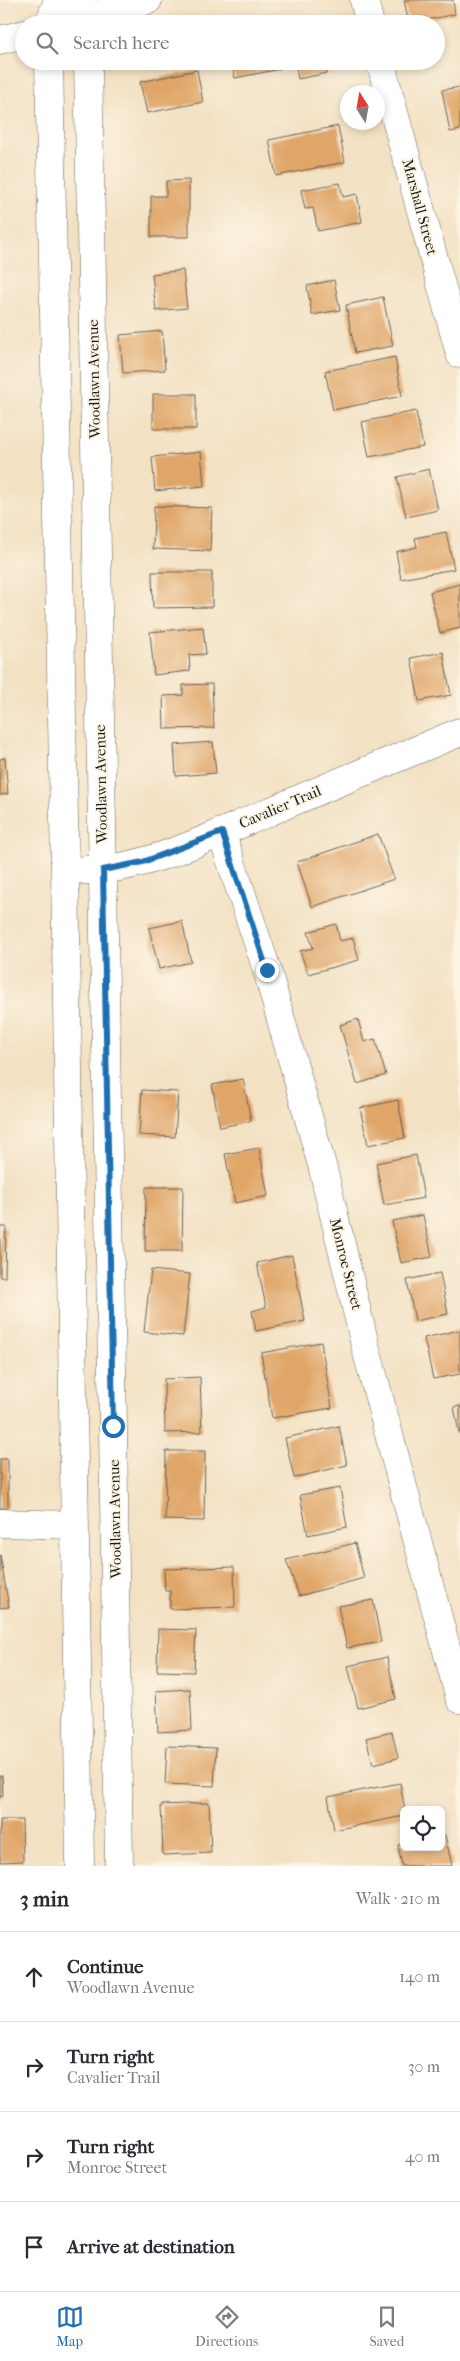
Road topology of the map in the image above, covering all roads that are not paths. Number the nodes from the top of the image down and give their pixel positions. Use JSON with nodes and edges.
{"nodes":[{"id":1,"x":58,"y":0,"type":"edge"},
{"id":2,"x":148,"y":0,"type":"edge"},
{"id":3,"x":364,"y":0,"type":"edge"},
{"id":4,"x":84,"y":14,"type":"edge"},
{"id":5,"x":52,"y":15,"type":"edge"},
{"id":6,"x":368,"y":15,"type":"edge"},
{"id":7,"x":15,"y":36,"type":"edge"},
{"id":8,"x":0,"y":40,"type":"edge"},
{"id":9,"x":49,"y":70,"type":"edge"},
{"id":10,"x":88,"y":70,"type":"edge"},
{"id":11,"x":382,"y":70,"type":"edge"},
{"id":12,"x":460,"y":354,"type":"edge"},
{"id":13,"x":460,"y":732,"type":"edge"},
{"id":14,"x":222,"y":832,"type":"junction"},
{"id":15,"x":66,"y":869,"type":"junction"},
{"id":16,"x":103,"y":870,"type":"junction"},
{"id":17,"x":73,"y":1426,"type":"junction"},
{"id":18,"x":113,"y":1426,"type":"junction"},
{"id":19,"x":0,"y":1523,"type":"edge"},
{"id":20,"x":75,"y":1525,"type":"junction"},
{"id":21,"x":460,"y":1699,"type":"edge"},
{"id":22,"x":80,"y":1866,"type":"edge"},
{"id":23,"x":119,"y":1866,"type":"edge"}],
"edges":[{"from":1,"to":5,"type":"street"},
{"from":2,"to":4,"type":"street"},
{"from":3,"to":6,"type":"street"},
{"from":7,"to":8,"type":"street"},
{"from":9,"to":15,"type":"street"},
{"from":10,"to":16,"type":"street","name":"Woodlawn Avenue"},
{"from":11,"to":12,"type":"street","name":"Marshall Street"},
{"from":13,"to":14,"type":"street","name":"Cavalier Trail"},
{"from":14,"to":16,"type":"street","name":"Cavalier Trail"},
{"from":14,"to":21,"type":"street","name":"Monroe Street"},
{"from":15,"to":16,"type":"street","name":"Cavalier Trail"},
{"from":15,"to":17,"type":"street"},
{"from":16,"to":18,"type":"street","name":"Woodlawn Avenue"},
{"from":17,"to":18,"type":"street"},
{"from":17,"to":20,"type":"street"},
{"from":18,"to":23,"type":"street","name":"Woodlawn Avenue"},
{"from":19,"to":20,"type":"street"},
{"from":20,"to":22,"type":"street"}]}
